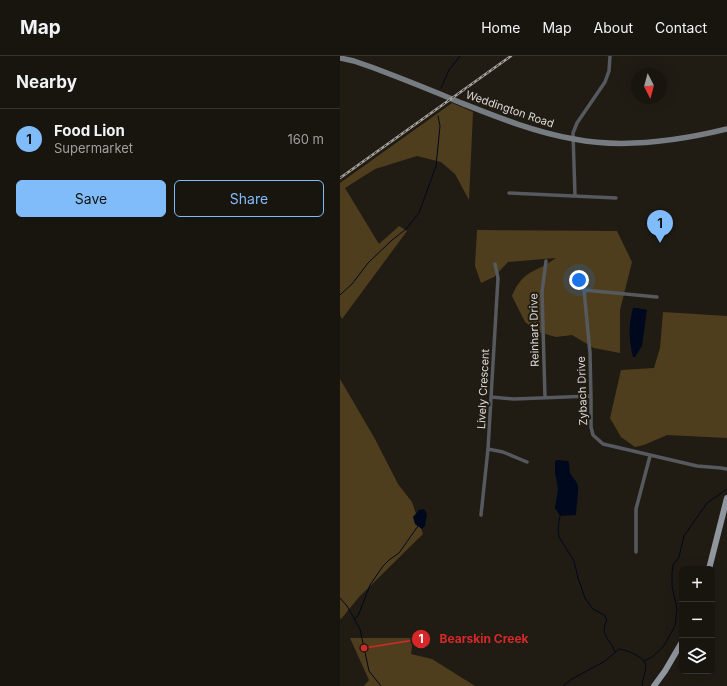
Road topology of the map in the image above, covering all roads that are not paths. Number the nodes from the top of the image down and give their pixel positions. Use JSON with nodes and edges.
{"nodes":[{"id":1,"x":610,"y":56,"type":"edge"},
{"id":2,"x":340,"y":58,"type":"edge"},
{"id":3,"x":727,"y":129,"type":"edge"},
{"id":4,"x":574,"y":139,"type":"junction"},
{"id":5,"x":509,"y":193,"type":"dead end"},
{"id":6,"x":576,"y":196,"type":"junction"},
{"id":7,"x":616,"y":198,"type":"dead end"},
{"id":8,"x":546,"y":261,"type":"dead end"},
{"id":9,"x":495,"y":264,"type":"dead end"},
{"id":10,"x":583,"y":279,"type":"dead end"},
{"id":11,"x":584,"y":290,"type":"junction"},
{"id":12,"x":658,"y":297,"type":"dead end"},
{"id":13,"x":591,"y":396,"type":"junction"},
{"id":14,"x":491,"y":397,"type":"junction"},
{"id":15,"x":545,"y":398,"type":"junction"},
{"id":16,"x":488,"y":449,"type":"junction"},
{"id":17,"x":650,"y":456,"type":"junction"},
{"id":18,"x":527,"y":462,"type":"dead end"},
{"id":19,"x":727,"y":469,"type":"edge"},
{"id":20,"x":727,"y":498,"type":"edge"},
{"id":21,"x":727,"y":506,"type":"edge"},
{"id":22,"x":481,"y":515,"type":"dead end"},
{"id":23,"x":636,"y":552,"type":"dead end"},
{"id":24,"x":710,"y":566,"type":"edge"},
{"id":25,"x":710,"y":566,"type":"edge"},
{"id":26,"x":679,"y":647,"type":"edge"},
{"id":27,"x":654,"y":686,"type":"edge"}],
"edges":[{"from":1,"to":4,"type":"street"},
{"from":2,"to":4,"type":"main road","name":"Weddington Road"},
{"from":3,"to":4,"type":"main road","name":"Weddington Road"},
{"from":4,"to":6,"type":"street"},
{"from":5,"to":6,"type":"street"},
{"from":6,"to":7,"type":"street"},
{"from":8,"to":15,"type":"street","name":"Reinhart Drive"},
{"from":9,"to":14,"type":"street","name":"Lively Crescent"},
{"from":10,"to":11,"type":"street","name":"Zybach Drive"},
{"from":11,"to":12,"type":"street"},
{"from":11,"to":13,"type":"street","name":"Zybach Drive"},
{"from":13,"to":15,"type":"street"},
{"from":13,"to":17,"type":"street","name":"Zybach Drive"},
{"from":14,"to":15,"type":"street"},
{"from":14,"to":16,"type":"street","name":"Lively Crescent"},
{"from":16,"to":18,"type":"street"},
{"from":16,"to":22,"type":"street","name":"Lively Crescent"},
{"from":17,"to":19,"type":"street","name":"Zybach Drive"},
{"from":17,"to":23,"type":"street"},
{"from":20,"to":24,"type":"main road"},
{"from":21,"to":25,"type":"main road"},
{"from":26,"to":27,"type":"main road"}]}
